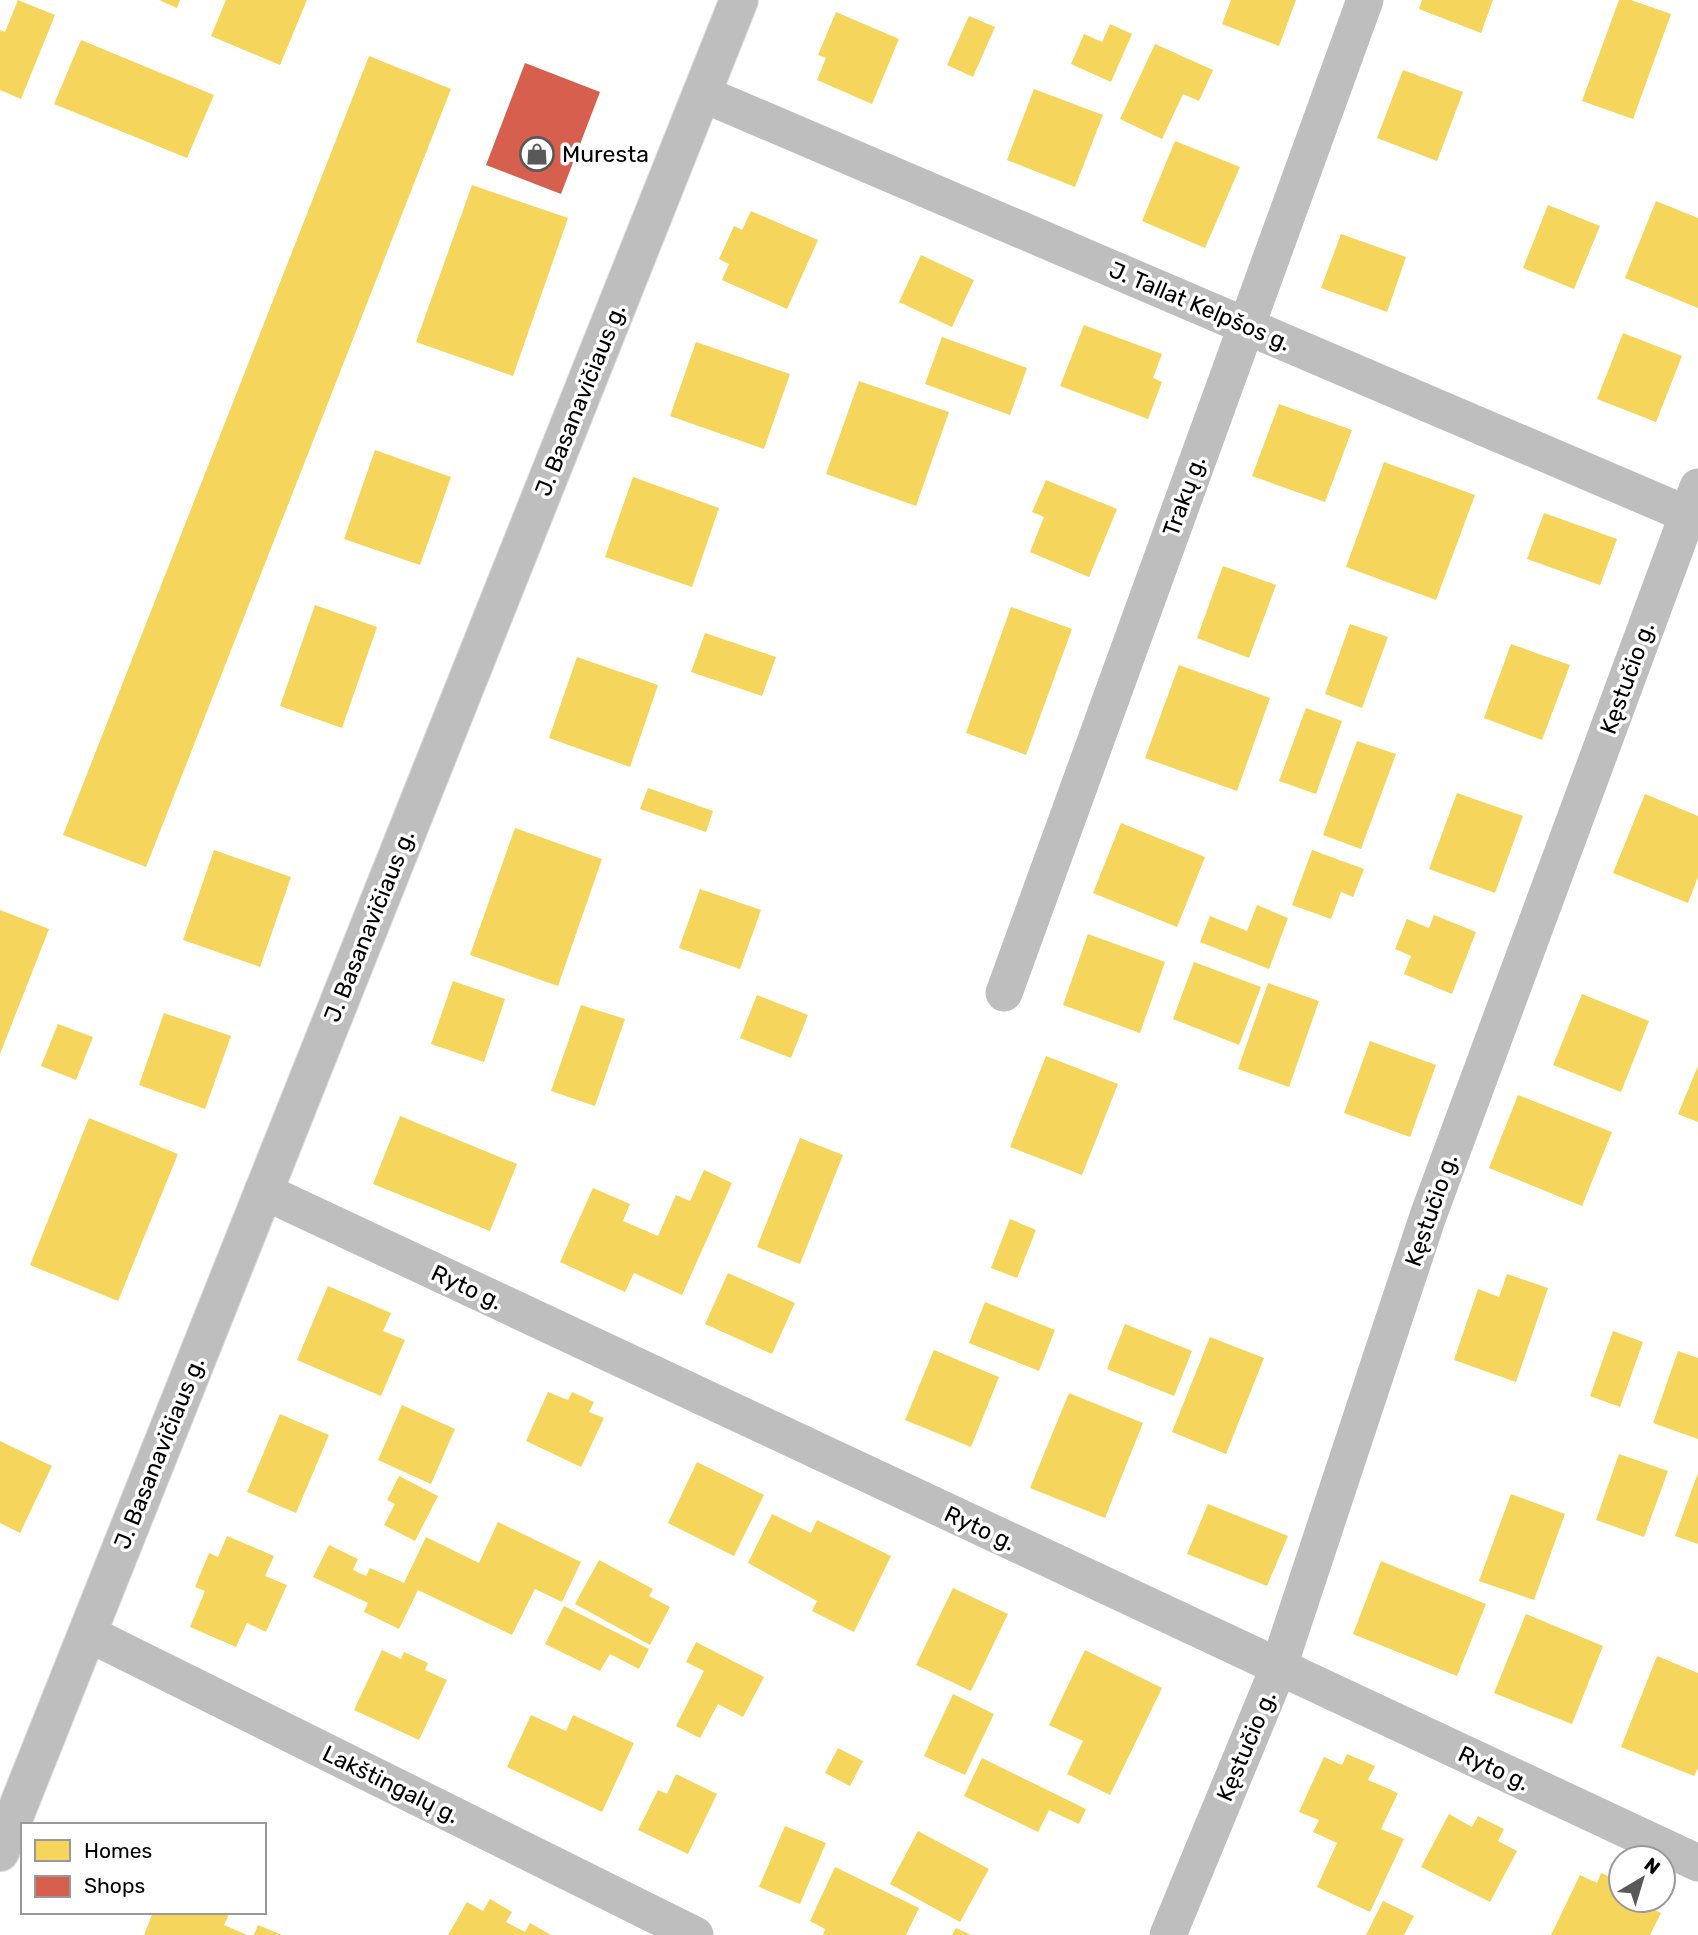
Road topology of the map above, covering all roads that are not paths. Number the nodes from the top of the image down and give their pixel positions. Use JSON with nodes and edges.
{"nodes":[{"id":1,"x":739,"y":0,"type":"edge"},
{"id":2,"x":1365,"y":0,"type":"edge"},
{"id":3,"x":703,"y":94,"type":"junction"},
{"id":4,"x":1246,"y":326,"type":"junction"},
{"id":5,"x":1695,"y":507,"type":"edge"},
{"id":6,"x":1003,"y":993,"type":"dead end"},
{"id":7,"x":263,"y":1191,"type":"junction"},
{"id":8,"x":87,"y":1633,"type":"junction"},
{"id":9,"x":1278,"y":1669,"type":"junction"},
{"id":10,"x":0,"y":1852,"type":"edge"},
{"id":11,"x":1698,"y":1863,"type":"edge"},
{"id":12,"x":695,"y":1935,"type":"edge"},
{"id":13,"x":1168,"y":1935,"type":"edge"}],
"edges":[{"from":1,"to":3,"type":"highway","name":"J. Basanavičiaus g."},
{"from":2,"to":4,"type":"street","name":"Trakų g."},
{"from":3,"to":4,"type":"street","name":"J. Tallat Kelpšos g."},
{"from":3,"to":7,"type":"highway","name":"J. Basanavičiaus g."},
{"from":4,"to":5,"type":"street","name":"J. Tallat Kelpšos g."},
{"from":4,"to":6,"type":"street","name":"Trakų g."},
{"from":5,"to":9,"type":"street","name":"Kęstučio g."},
{"from":7,"to":8,"type":"highway","name":"J. Basanavičiaus g."},
{"from":7,"to":9,"type":"street","name":"Ryto g."},
{"from":8,"to":10,"type":"highway","name":"J. Basanavičiaus g."},
{"from":8,"to":12,"type":"street","name":"Lakštingalų g."},
{"from":9,"to":11,"type":"street","name":"Ryto g."},
{"from":9,"to":13,"type":"street","name":"Kęstučio g."}]}
